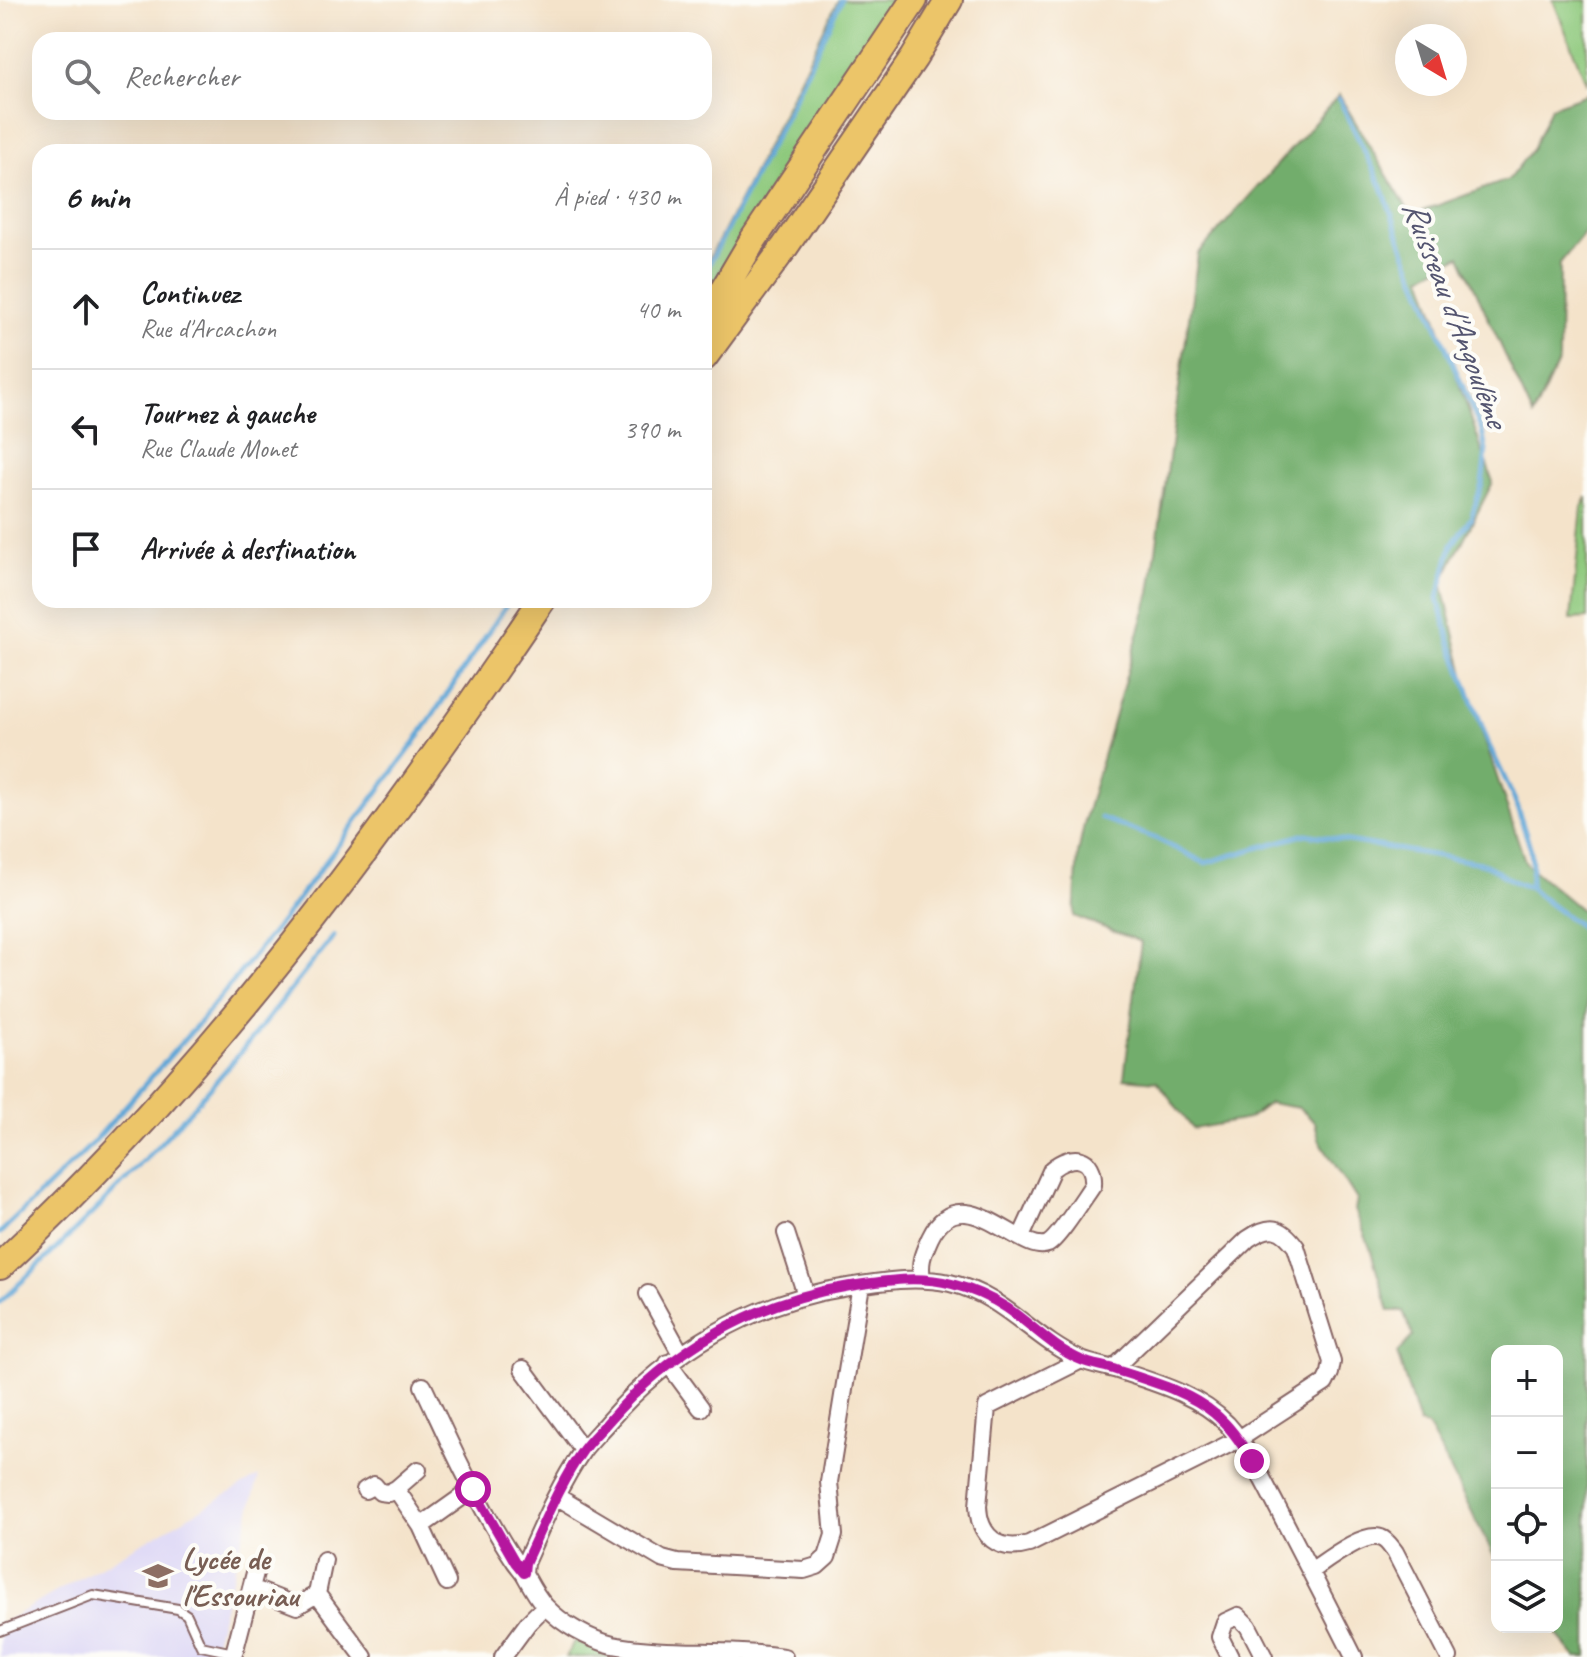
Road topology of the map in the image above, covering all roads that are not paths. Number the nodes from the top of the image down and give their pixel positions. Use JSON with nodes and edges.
{"nodes":[{"id":1,"x":914,"y":0,"type":"edge"},
{"id":2,"x":949,"y":0,"type":"edge"},
{"id":3,"x":712,"y":309,"type":"edge"},
{"id":4,"x":712,"y":346,"type":"edge"},
{"id":5,"x":536,"y":608,"type":"edge"},
{"id":6,"x":786,"y":1233,"type":"dead end"},
{"id":7,"x":1021,"y":1237,"type":"junction"},
{"id":8,"x":0,"y":1266,"type":"edge"},
{"id":9,"x":922,"y":1279,"type":"junction"},
{"id":10,"x":861,"y":1285,"type":"junction"},
{"id":11,"x":648,"y":1294,"type":"dead end"},
{"id":12,"x":806,"y":1295,"type":"junction"},
{"id":13,"x":675,"y":1359,"type":"junction"},
{"id":14,"x":1081,"y":1360,"type":"junction"},
{"id":15,"x":523,"y":1369,"type":"dead end"},
{"id":16,"x":1113,"y":1369,"type":"junction"},
{"id":17,"x":423,"y":1386,"type":"dead end"},
{"id":18,"x":701,"y":1408,"type":"dead end"},
{"id":19,"x":1239,"y":1439,"type":"junction"},
{"id":20,"x":583,"y":1450,"type":"junction"},
{"id":21,"x":418,"y":1470,"type":"dead end"},
{"id":22,"x":396,"y":1489,"type":"junction"},
{"id":23,"x":473,"y":1489,"type":"junction"},
{"id":24,"x":365,"y":1490,"type":"dead end"},
{"id":25,"x":556,"y":1496,"type":"junction"},
{"id":26,"x":421,"y":1526,"type":"junction"},
{"id":27,"x":324,"y":1560,"type":"dead end"},
{"id":28,"x":256,"y":1569,"type":"dead end"},
{"id":29,"x":1311,"y":1571,"type":"junction"},
{"id":30,"x":524,"y":1573,"type":"junction"},
{"id":31,"x":447,"y":1582,"type":"dead end"},
{"id":32,"x":251,"y":1588,"type":"junction"},
{"id":33,"x":317,"y":1594,"type":"junction"},
{"id":34,"x":545,"y":1606,"type":"junction"},
{"id":35,"x":0,"y":1631,"type":"edge"},
{"id":36,"x":201,"y":1646,"type":"junction"},
{"id":37,"x":233,"y":1655,"type":"edge"},
{"id":38,"x":775,"y":1656,"type":"edge"},
{"id":39,"x":198,"y":1657,"type":"edge"},
{"id":40,"x":364,"y":1657,"type":"edge"},
{"id":41,"x":503,"y":1657,"type":"edge"},
{"id":42,"x":1230,"y":1657,"type":"edge"},
{"id":43,"x":1264,"y":1657,"type":"edge"},
{"id":44,"x":1354,"y":1657,"type":"edge"},
{"id":45,"x":1449,"y":1657,"type":"edge"}],
"edges":[{"from":1,"to":3,"type":"main road"},
{"from":2,"to":4,"type":"main road"},
{"from":5,"to":8,"type":"main road"},
{"from":6,"to":12,"type":"street"},
{"from":7,"to":7,"type":"street"},
{"from":7,"to":9,"type":"street"},
{"from":9,"to":10,"type":"street"},
{"from":9,"to":14,"type":"street"},
{"from":10,"to":12,"type":"street"},
{"from":10,"to":25,"type":"street"},
{"from":11,"to":13,"type":"street"},
{"from":12,"to":13,"type":"street"},
{"from":13,"to":18,"type":"street"},
{"from":13,"to":20,"type":"street"},
{"from":14,"to":16,"type":"street"},
{"from":14,"to":19,"type":"street"},
{"from":15,"to":20,"type":"street"},
{"from":16,"to":19,"type":"street"},
{"from":16,"to":19,"type":"street"},
{"from":17,"to":23,"type":"street"},
{"from":19,"to":29,"type":"street"},
{"from":20,"to":25,"type":"street"},
{"from":21,"to":22,"type":"street"},
{"from":22,"to":24,"type":"street"},
{"from":22,"to":26,"type":"street"},
{"from":23,"to":26,"type":"street"},
{"from":23,"to":30,"type":"street"},
{"from":25,"to":30,"type":"street"},
{"from":26,"to":31,"type":"street"},
{"from":27,"to":33,"type":"street"},
{"from":28,"to":32,"type":"street"},
{"from":29,"to":44,"type":"street"},
{"from":29,"to":45,"type":"street"},
{"from":30,"to":34,"type":"street"},
{"from":32,"to":33,"type":"street"},
{"from":32,"to":37,"type":"street"},
{"from":33,"to":40,"type":"street"},
{"from":34,"to":38,"type":"street"},
{"from":34,"to":41,"type":"street"},
{"from":35,"to":36,"type":"lane"},
{"from":36,"to":37,"type":"lane"},
{"from":36,"to":39,"type":"lane"},
{"from":42,"to":43,"type":"street"}]}
